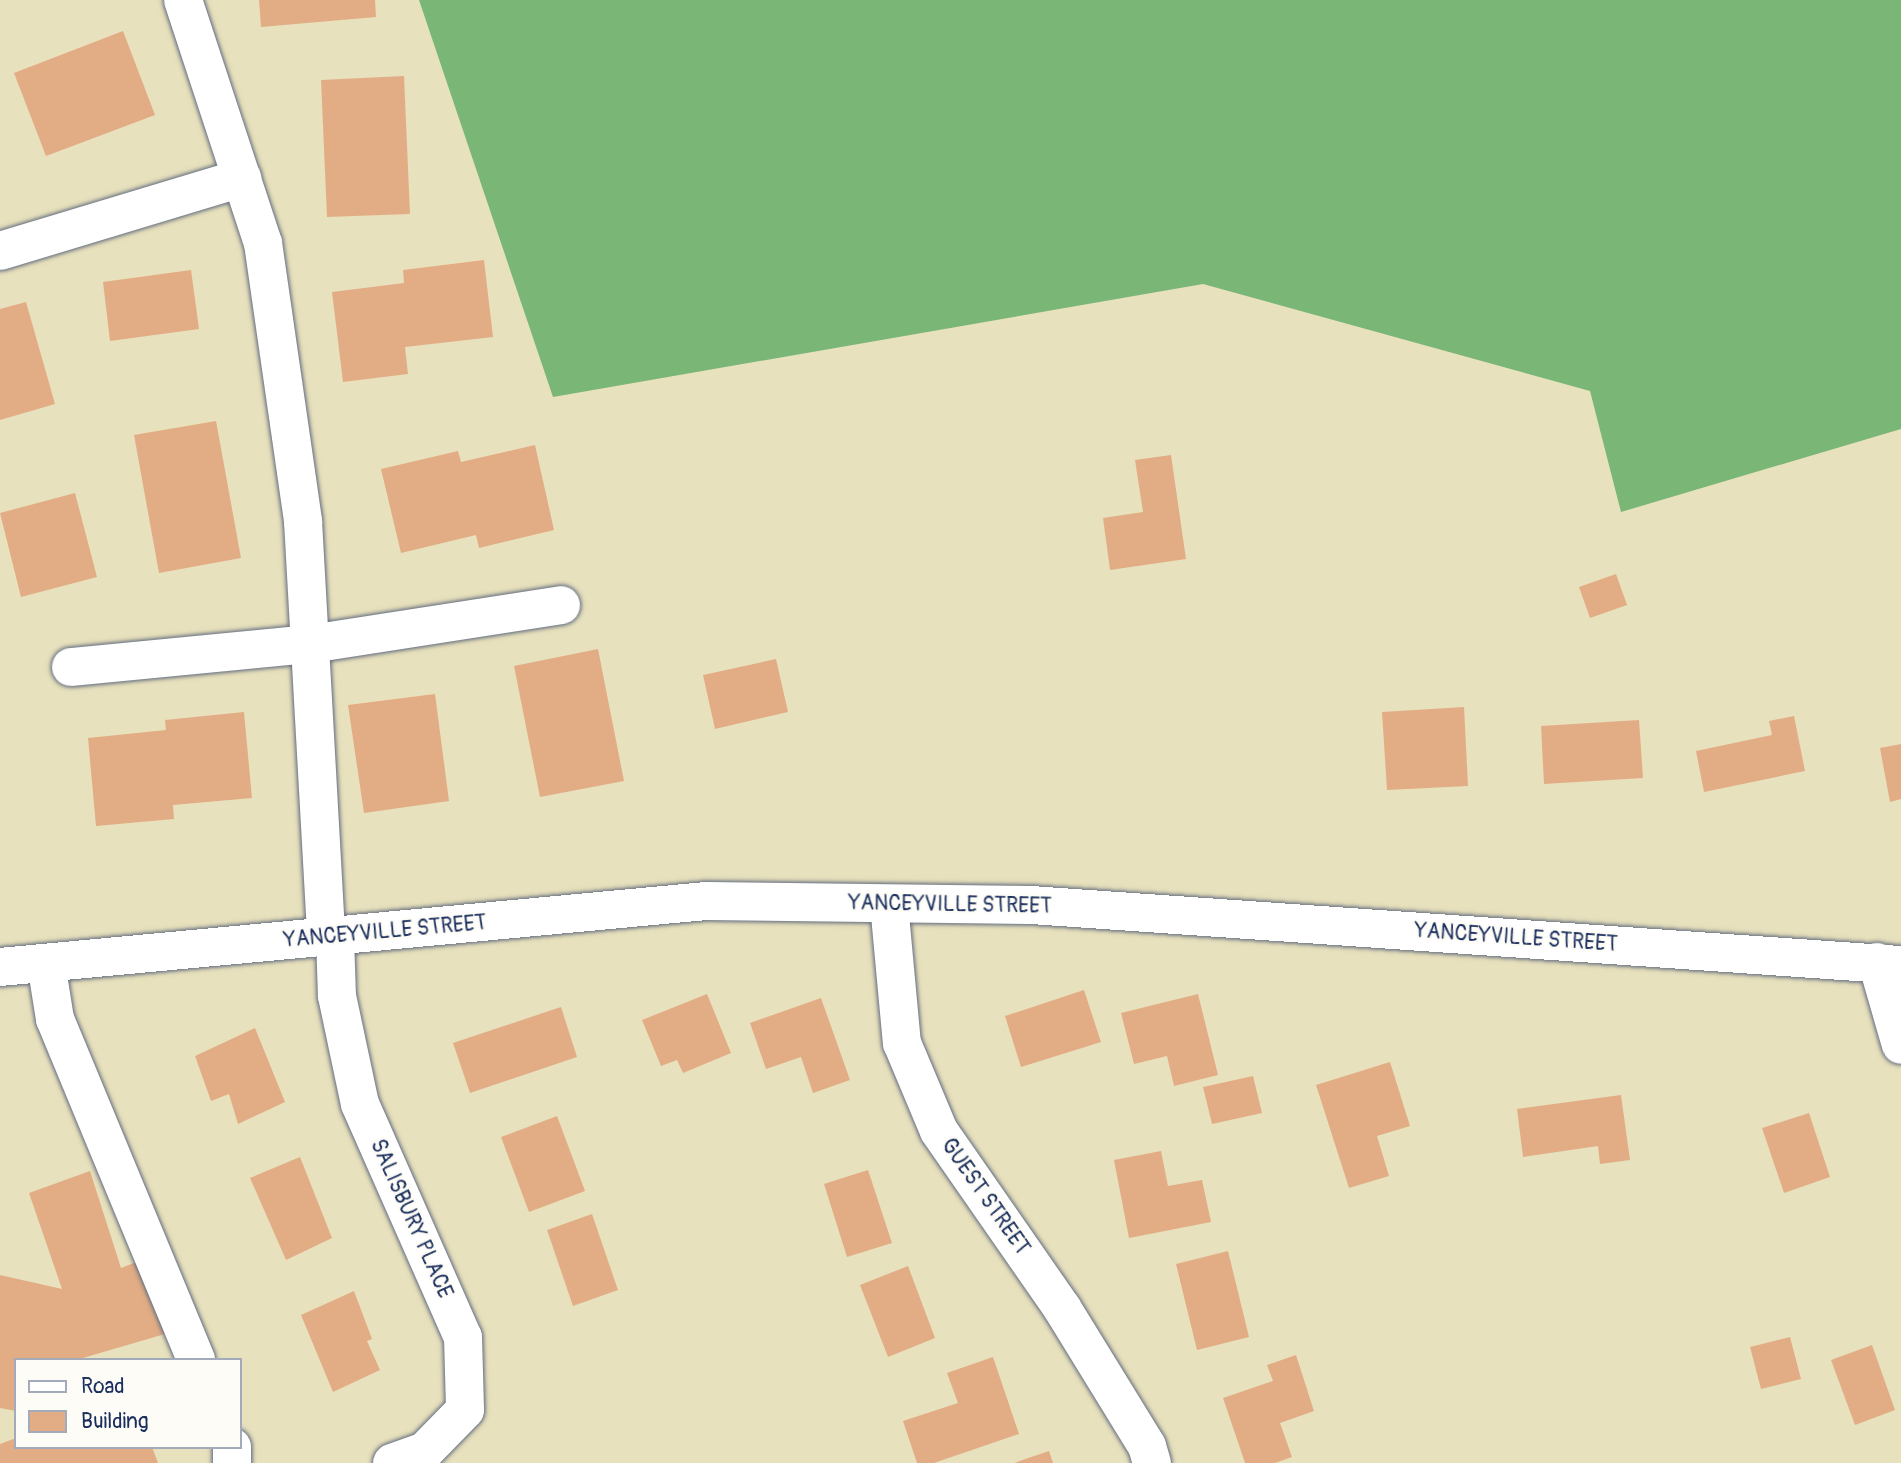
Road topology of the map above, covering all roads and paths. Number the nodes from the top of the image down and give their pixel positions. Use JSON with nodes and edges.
{"nodes":[{"id":1,"x":183,"y":0,"type":"edge"},
{"id":2,"x":242,"y":178,"type":"junction"},
{"id":3,"x":0,"y":251,"type":"edge"},
{"id":4,"x":561,"y":605,"type":"dead end"},
{"id":5,"x":310,"y":644,"type":"junction"},
{"id":6,"x":71,"y":667,"type":"dead end"},
{"id":7,"x":889,"y":904,"type":"junction"},
{"id":8,"x":330,"y":938,"type":"junction"},
{"id":9,"x":46,"y":963,"type":"junction"},
{"id":10,"x":1889,"y":964,"type":"edge"},
{"id":11,"x":0,"y":967,"type":"edge"},
{"id":12,"x":1901,"y":1045,"type":"edge"},
{"id":13,"x":195,"y":1358,"type":"edge"},
{"id":14,"x":392,"y":1463,"type":"edge"},
{"id":15,"x":1152,"y":1463,"type":"edge"}],
"edges":[{"from":1,"to":2,"type":"main road","name":"SALISBURY PLACE"},
{"from":2,"to":3,"type":"main road"},
{"from":2,"to":5,"type":"main road","name":"SALISBURY PLACE"},
{"from":4,"to":5,"type":"main road"},
{"from":5,"to":6,"type":"main road"},
{"from":5,"to":8,"type":"main road","name":"SALISBURY PLACE"},
{"from":7,"to":8,"type":"main road","name":"YANCEYVILLE STREET"},
{"from":7,"to":10,"type":"main road","name":"YANCEYVILLE STREET"},
{"from":7,"to":15,"type":"main road","name":"GUEST STREET"},
{"from":8,"to":9,"type":"main road","name":"YANCEYVILLE STREET"},
{"from":8,"to":14,"type":"main road","name":"SALISBURY PLACE"},
{"from":9,"to":11,"type":"main road","name":"YANCEYVILLE STREET"},
{"from":9,"to":13,"type":"main road"},
{"from":10,"to":12,"type":"main road"}]}
